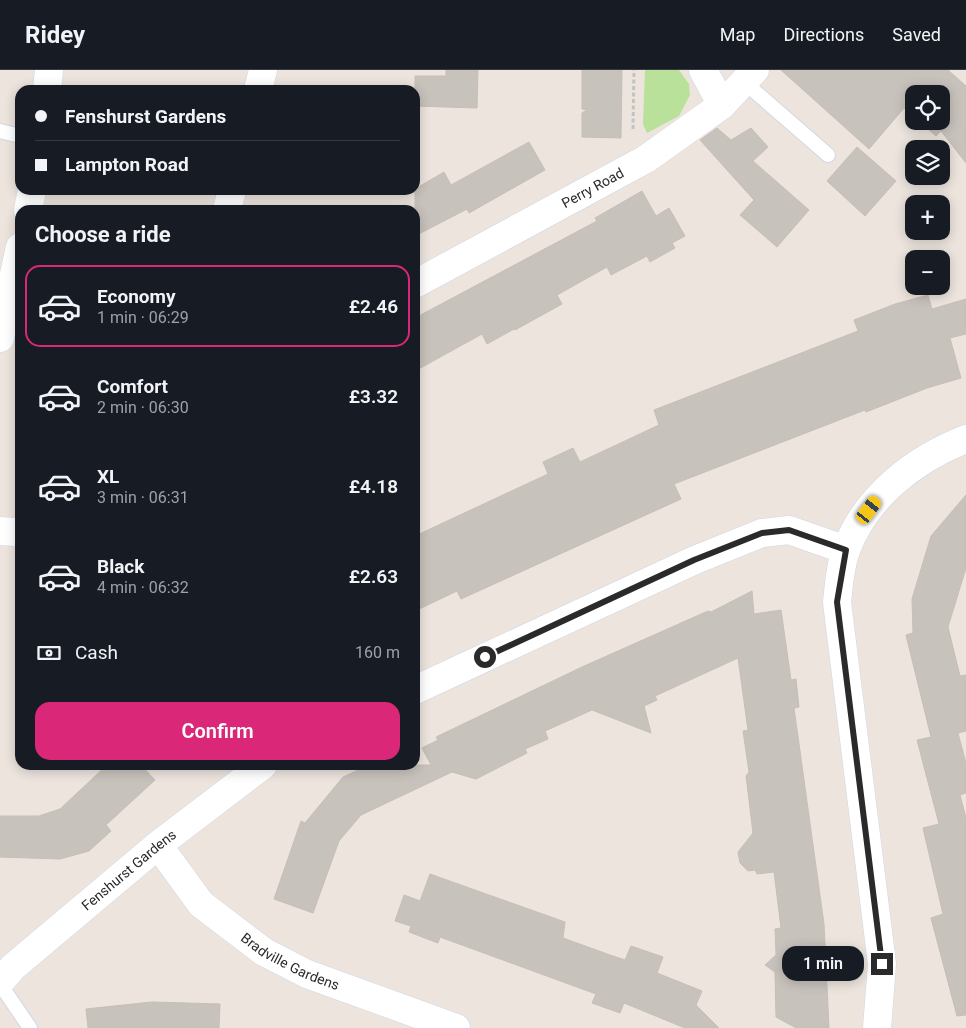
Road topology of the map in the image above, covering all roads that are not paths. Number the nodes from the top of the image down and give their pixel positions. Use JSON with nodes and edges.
{"nodes":[{"id":1,"x":49,"y":70,"type":"edge"},
{"id":2,"x":263,"y":70,"type":"edge"},
{"id":3,"x":703,"y":70,"type":"edge"},
{"id":4,"x":750,"y":76,"type":"edge"},
{"id":5,"x":48,"y":85,"type":"edge"},
{"id":6,"x":259,"y":85,"type":"edge"},
{"id":7,"x":722,"y":105,"type":"junction"},
{"id":8,"x":0,"y":131,"type":"edge"},
{"id":9,"x":15,"y":135,"type":"edge"},
{"id":10,"x":828,"y":155,"type":"dead end"},
{"id":11,"x":15,"y":281,"type":"edge"},
{"id":12,"x":420,"y":281,"type":"edge"},
{"id":13,"x":9,"y":322,"type":"edge"},
{"id":14,"x":966,"y":439,"type":"edge"},
{"id":15,"x":846,"y":550,"type":"junction"},
{"id":16,"x":420,"y":688,"type":"edge"},
{"id":17,"x":256,"y":770,"type":"edge"},
{"id":18,"x":158,"y":845,"type":"junction"},
{"id":19,"x":3,"y":971,"type":"edge"},
{"id":20,"x":30,"y":1028,"type":"edge"},
{"id":21,"x":456,"y":1028,"type":"edge"},
{"id":22,"x":878,"y":1028,"type":"edge"}],
"edges":[{"from":1,"to":5,"type":"street"},
{"from":2,"to":6,"type":"street"},
{"from":3,"to":7,"type":"street"},
{"from":4,"to":7,"type":"street","name":"Perry Road"},
{"from":4,"to":10,"type":"lane"},
{"from":7,"to":12,"type":"street","name":"Perry Road"},
{"from":8,"to":9,"type":"lane"},
{"from":11,"to":13,"type":"street"},
{"from":14,"to":15,"type":"street"},
{"from":15,"to":16,"type":"street"},
{"from":15,"to":22,"type":"street"},
{"from":17,"to":18,"type":"street","name":"Fenshurst Gardens"},
{"from":18,"to":19,"type":"street","name":"Fenshurst Gardens"},
{"from":18,"to":21,"type":"street","name":"Bradville Gardens"},
{"from":19,"to":20,"type":"lane"}]}
